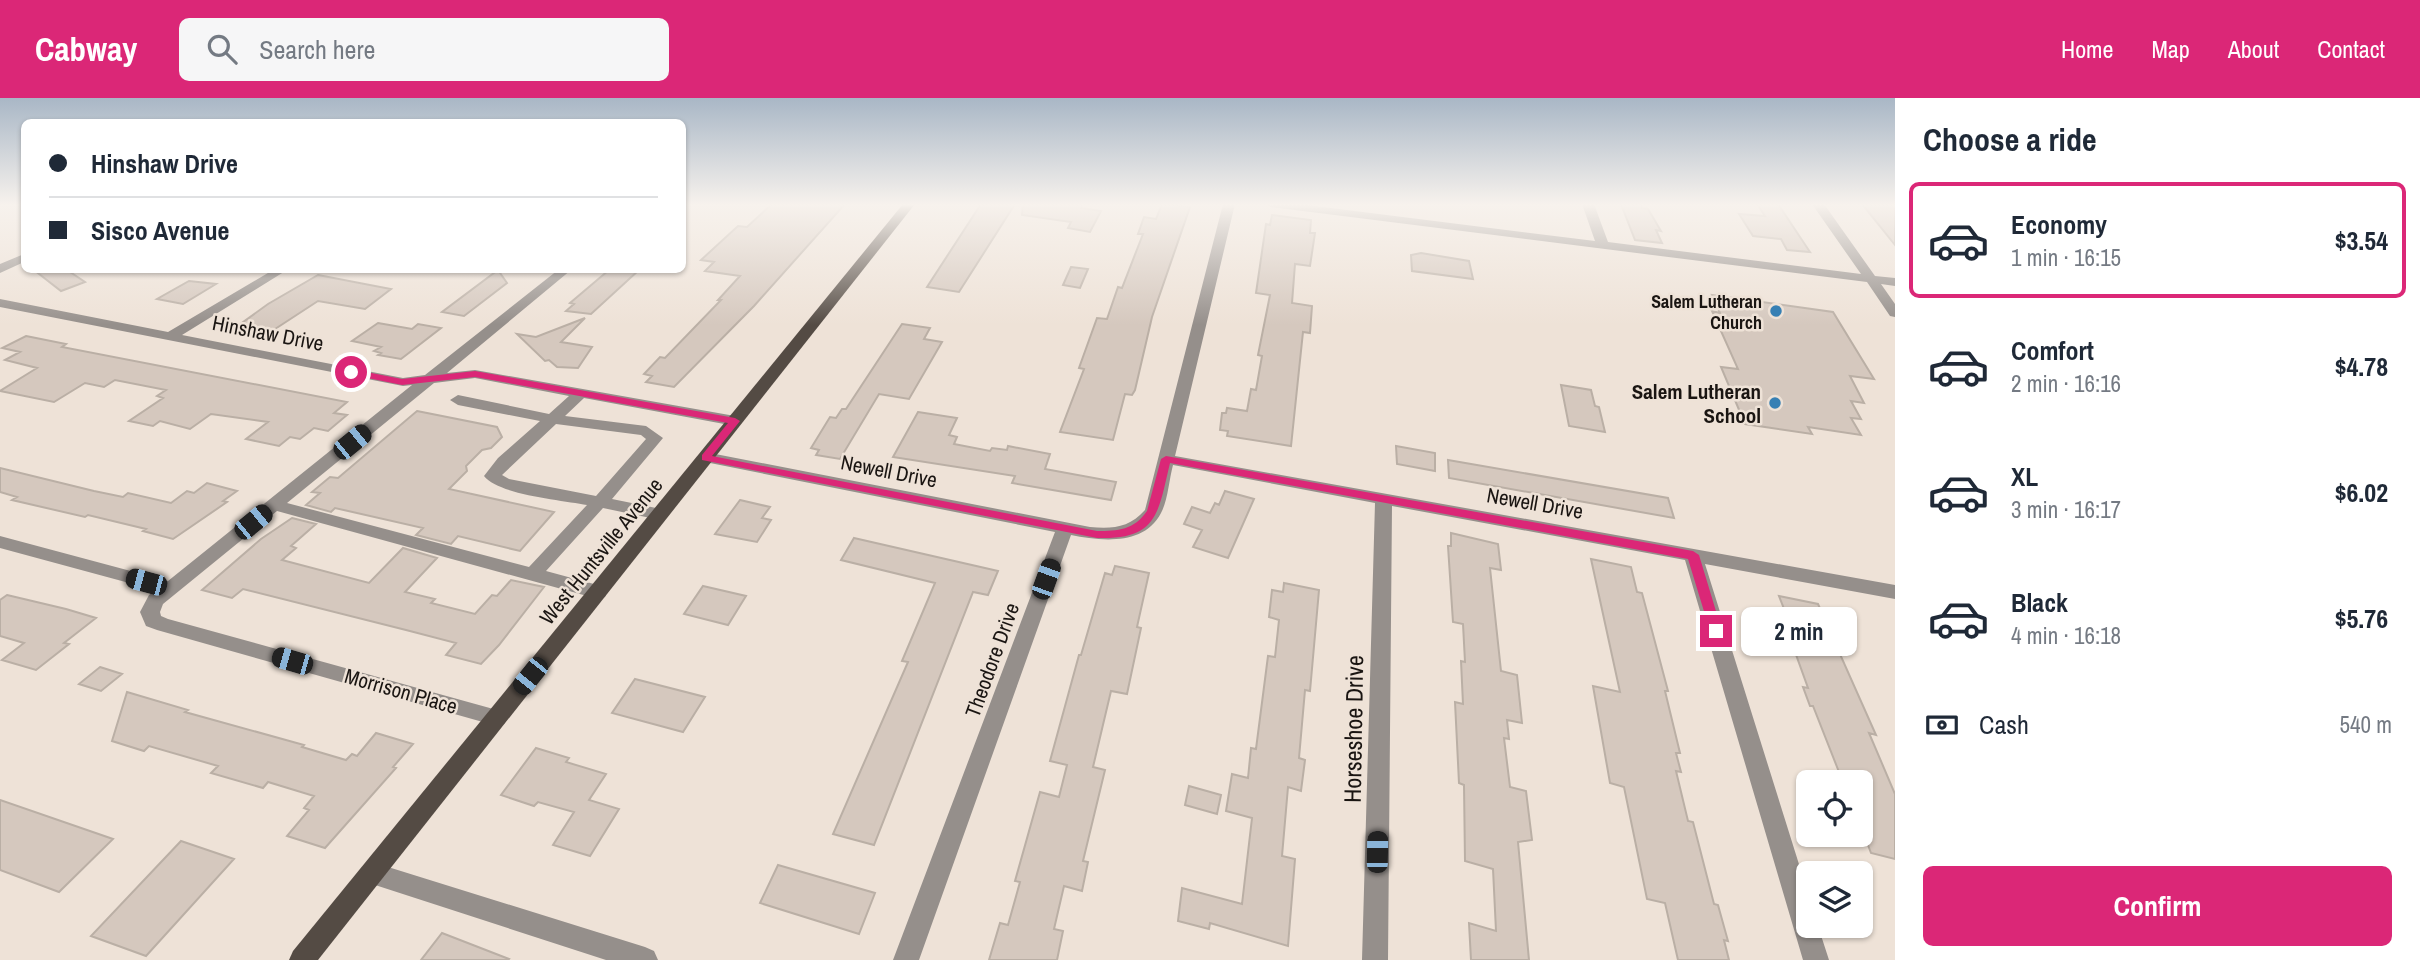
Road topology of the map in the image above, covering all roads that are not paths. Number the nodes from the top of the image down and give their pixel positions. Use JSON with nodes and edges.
{"nodes":[{"id":1,"x":877,"y":244,"type":"edge"},
{"id":2,"x":1219,"y":244,"type":"edge"},
{"id":3,"x":1598,"y":244,"type":"edge"},
{"id":4,"x":1847,"y":244,"type":"edge"},
{"id":5,"x":1604,"y":245,"type":"joint"},
{"id":6,"x":21,"y":260,"type":"edge"},
{"id":7,"x":0,"y":270,"type":"edge"},
{"id":8,"x":276,"y":273,"type":"edge"},
{"id":9,"x":561,"y":273,"type":"edge"},
{"id":10,"x":1872,"y":279,"type":"junction"},
{"id":11,"x":1895,"y":282,"type":"edge"},
{"id":12,"x":0,"y":303,"type":"edge"},
{"id":13,"x":1895,"y":313,"type":"edge"},
{"id":14,"x":172,"y":335,"type":"junction"},
{"id":15,"x":430,"y":379,"type":"junction"},
{"id":16,"x":581,"y":393,"type":"junction"},
{"id":17,"x":458,"y":401,"type":"dead end"},
{"id":18,"x":553,"y":419,"type":"junction"},
{"id":19,"x":735,"y":421,"type":"junction"},
{"id":20,"x":705,"y":457,"type":"junction"},
{"id":21,"x":1166,"y":459,"type":"junction"},
{"id":22,"x":1384,"y":499,"type":"junction"},
{"id":23,"x":599,"y":502,"type":"junction"},
{"id":24,"x":274,"y":505,"type":"junction"},
{"id":25,"x":660,"y":514,"type":"junction"},
{"id":26,"x":1065,"y":528,"type":"junction"},
{"id":27,"x":0,"y":542,"type":"edge"},
{"id":28,"x":1693,"y":555,"type":"junction"},
{"id":29,"x":532,"y":575,"type":"junction"},
{"id":30,"x":171,"y":588,"type":"junction"},
{"id":31,"x":598,"y":592,"type":"junction"},
{"id":32,"x":1895,"y":592,"type":"edge"},
{"id":33,"x":497,"y":718,"type":"junction"},
{"id":34,"x":372,"y":873,"type":"junction"},
{"id":35,"x":302,"y":960,"type":"edge"},
{"id":36,"x":646,"y":960,"type":"edge"},
{"id":37,"x":906,"y":960,"type":"edge"},
{"id":38,"x":1375,"y":960,"type":"edge"},
{"id":39,"x":1816,"y":960,"type":"edge"}],
"edges":[{"from":1,"to":19,"type":"main road","name":"West Huntsville Avenue"},
{"from":2,"to":21,"type":"street"},
{"from":3,"to":5,"type":"street"},
{"from":4,"to":10,"type":"street"},
{"from":5,"to":10,"type":"street"},
{"from":6,"to":7,"type":"street"},
{"from":8,"to":14,"type":"street"},
{"from":9,"to":15,"type":"street"},
{"from":10,"to":11,"type":"street"},
{"from":10,"to":13,"type":"street"},
{"from":12,"to":14,"type":"street","name":"Hinshaw Drive"},
{"from":14,"to":15,"type":"street","name":"Hinshaw Drive"},
{"from":15,"to":16,"type":"street","name":"Hinshaw Drive"},
{"from":15,"to":24,"type":"street"},
{"from":16,"to":18,"type":"street"},
{"from":16,"to":19,"type":"street","name":"Hinshaw Drive"},
{"from":17,"to":18,"type":"street"},
{"from":18,"to":23,"type":"street"},
{"from":18,"to":23,"type":"street"},
{"from":19,"to":20,"type":"main road","name":"West Huntsville Avenue"},
{"from":20,"to":25,"type":"main road","name":"West Huntsville Avenue"},
{"from":20,"to":26,"type":"street","name":"Newell Drive"},
{"from":21,"to":22,"type":"street","name":"Newell Drive"},
{"from":21,"to":26,"type":"street"},
{"from":22,"to":28,"type":"street","name":"Newell Drive"},
{"from":22,"to":38,"type":"street","name":"Horseshoe Drive"},
{"from":23,"to":25,"type":"street"},
{"from":23,"to":29,"type":"street"},
{"from":24,"to":29,"type":"street"},
{"from":24,"to":30,"type":"street"},
{"from":25,"to":31,"type":"main road","name":"West Huntsville Avenue"},
{"from":26,"to":37,"type":"street","name":"Theodore Drive"},
{"from":27,"to":30,"type":"street"},
{"from":28,"to":32,"type":"street","name":"Newell Drive"},
{"from":28,"to":39,"type":"street"},
{"from":29,"to":31,"type":"street"},
{"from":30,"to":33,"type":"street","name":"Morrison Place"},
{"from":31,"to":33,"type":"main road","name":"West Huntsville Avenue"},
{"from":33,"to":34,"type":"main road","name":"West Huntsville Avenue"},
{"from":34,"to":35,"type":"main road","name":"West Huntsville Avenue"},
{"from":34,"to":36,"type":"street"}]}
